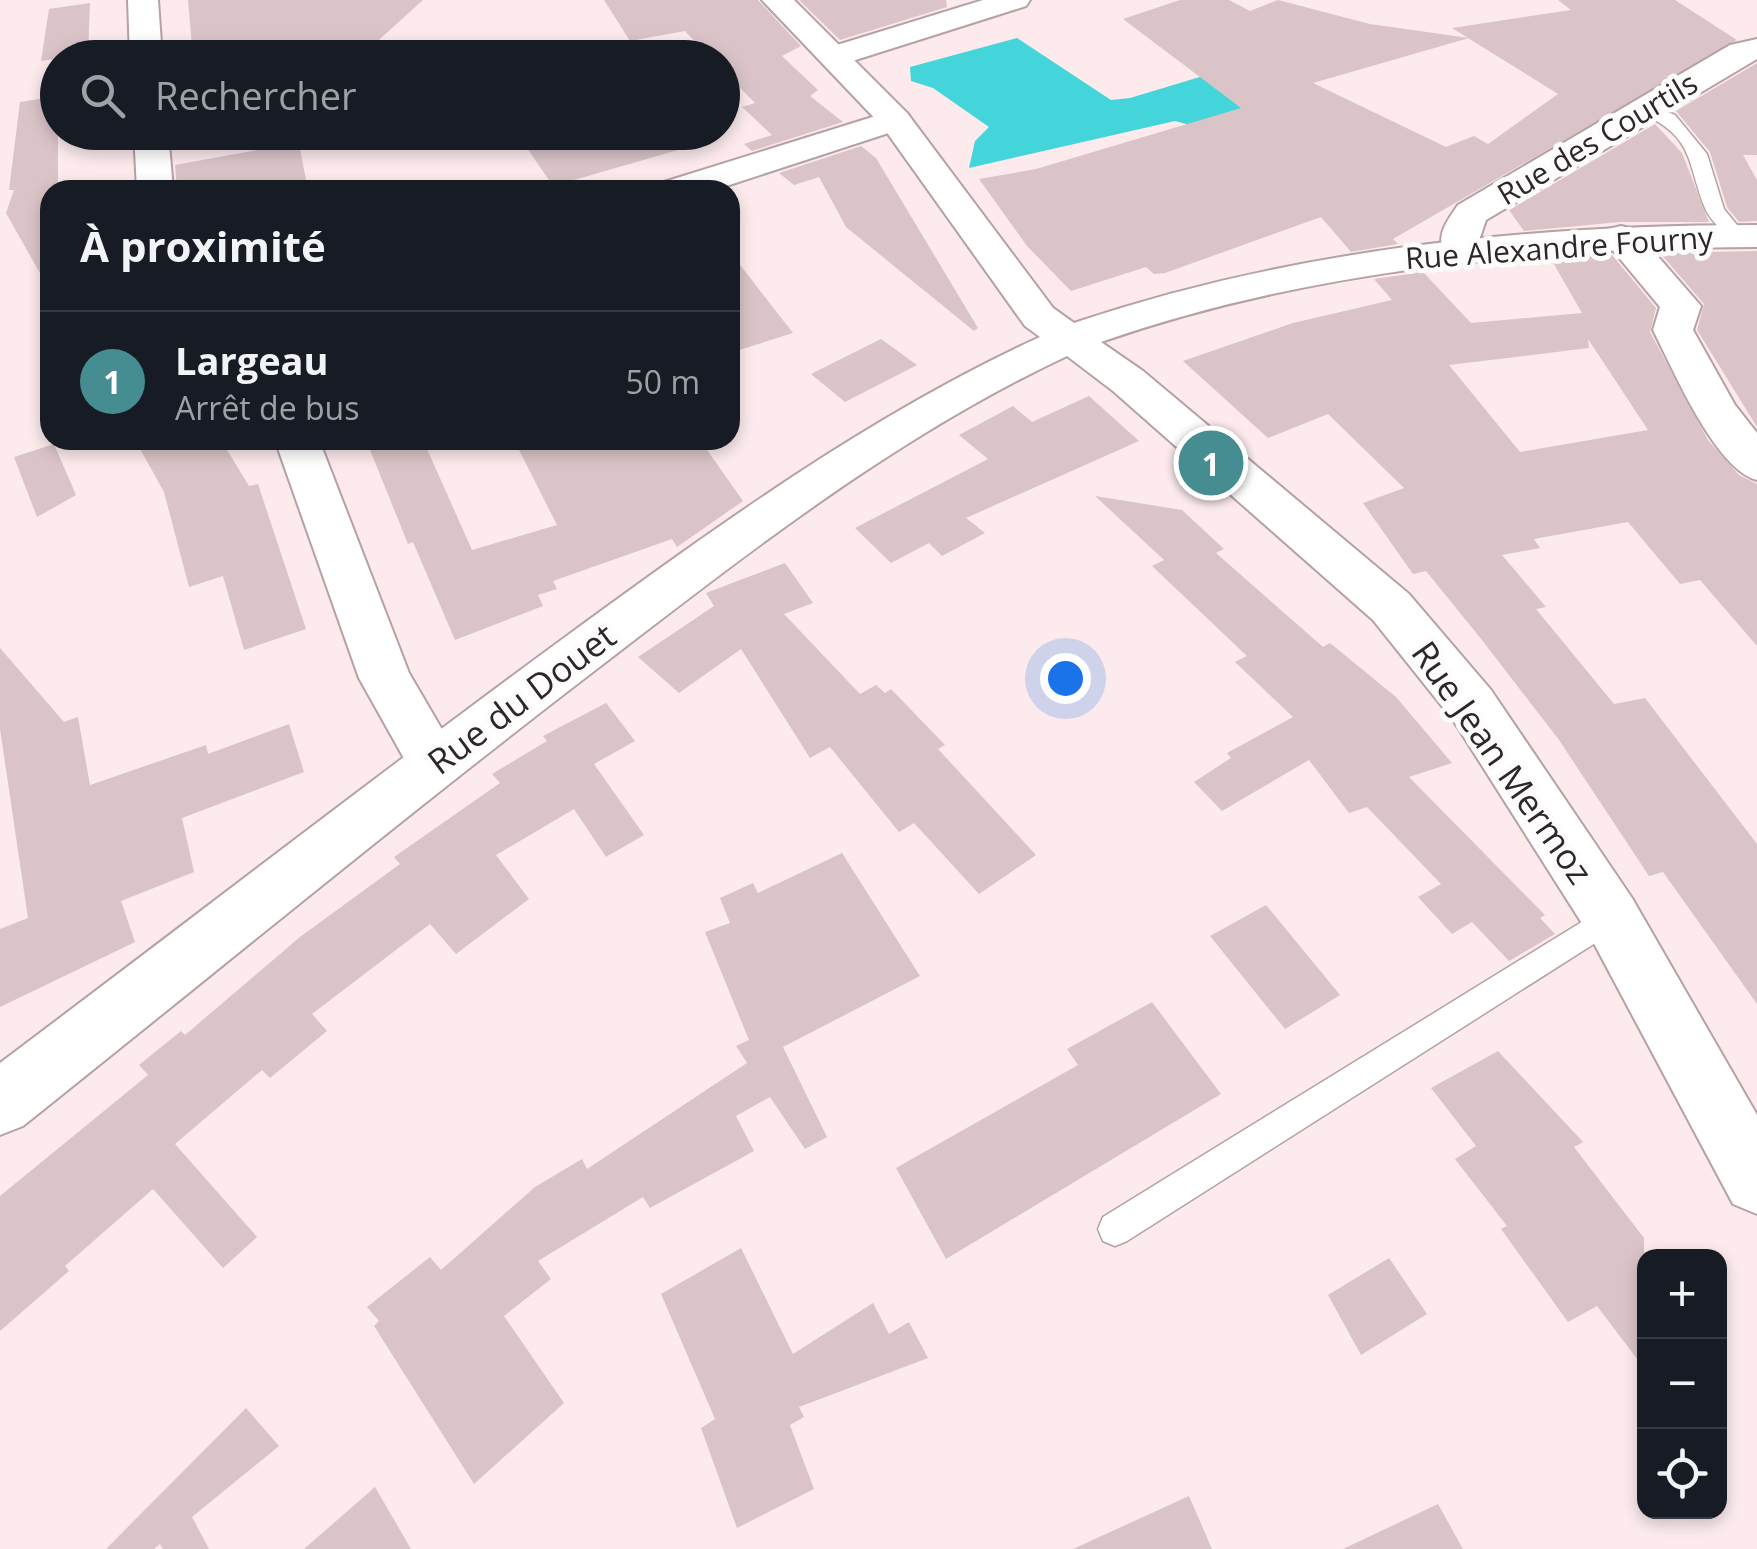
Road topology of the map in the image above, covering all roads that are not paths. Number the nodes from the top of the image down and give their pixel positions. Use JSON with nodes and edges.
{"nodes":[{"id":1,"x":144,"y":0,"type":"edge"},
{"id":2,"x":777,"y":0,"type":"edge"},
{"id":3,"x":1015,"y":0,"type":"edge"},
{"id":4,"x":145,"y":40,"type":"edge"},
{"id":5,"x":1757,"y":49,"type":"edge"},
{"id":6,"x":835,"y":56,"type":"junction"},
{"id":7,"x":1645,"y":108,"type":"junction"},
{"id":8,"x":894,"y":120,"type":"junction"},
{"id":9,"x":153,"y":150,"type":"edge"},
{"id":10,"x":155,"y":180,"type":"edge"},
{"id":11,"x":708,"y":180,"type":"edge"},
{"id":12,"x":1747,"y":236,"type":"edge"},
{"id":13,"x":1621,"y":237,"type":"junction"},
{"id":14,"x":1460,"y":247,"type":"junction"},
{"id":15,"x":1072,"y":338,"type":"junction"},
{"id":16,"x":301,"y":450,"type":"edge"},
{"id":17,"x":1757,"y":465,"type":"edge"},
{"id":18,"x":434,"y":762,"type":"junction"},
{"id":19,"x":1612,"y":917,"type":"junction"},
{"id":20,"x":0,"y":1104,"type":"edge"},
{"id":21,"x":1757,"y":1180,"type":"edge"},
{"id":22,"x":1114,"y":1229,"type":"dead end"}],
"edges":[{"from":1,"to":4,"type":"street"},
{"from":2,"to":6,"type":"street","name":"Rue Jean Mermoz"},
{"from":3,"to":6,"type":"street"},
{"from":5,"to":7,"type":"street","name":"Rue des Courtils"},
{"from":6,"to":8,"type":"street","name":"Rue Jean Mermoz"},
{"from":7,"to":12,"type":"lane"},
{"from":7,"to":14,"type":"street","name":"Rue des Courtils"},
{"from":8,"to":11,"type":"street"},
{"from":8,"to":15,"type":"street","name":"Rue Jean Mermoz"},
{"from":9,"to":10,"type":"street"},
{"from":12,"to":13,"type":"street","name":"Rue Alexandre Fourny"},
{"from":13,"to":14,"type":"street","name":"Rue Alexandre Fourny"},
{"from":13,"to":17,"type":"street"},
{"from":14,"to":15,"type":"street","name":"Rue Alexandre Fourny"},
{"from":15,"to":18,"type":"street","name":"Rue du Douet"},
{"from":15,"to":19,"type":"street","name":"Rue Jean Mermoz"},
{"from":16,"to":18,"type":"street"},
{"from":18,"to":20,"type":"street","name":"Rue du Douet"},
{"from":19,"to":21,"type":"street","name":"Rue Jean Mermoz"},
{"from":19,"to":22,"type":"lane","name":"Rue Jean Mermoz"}]}
